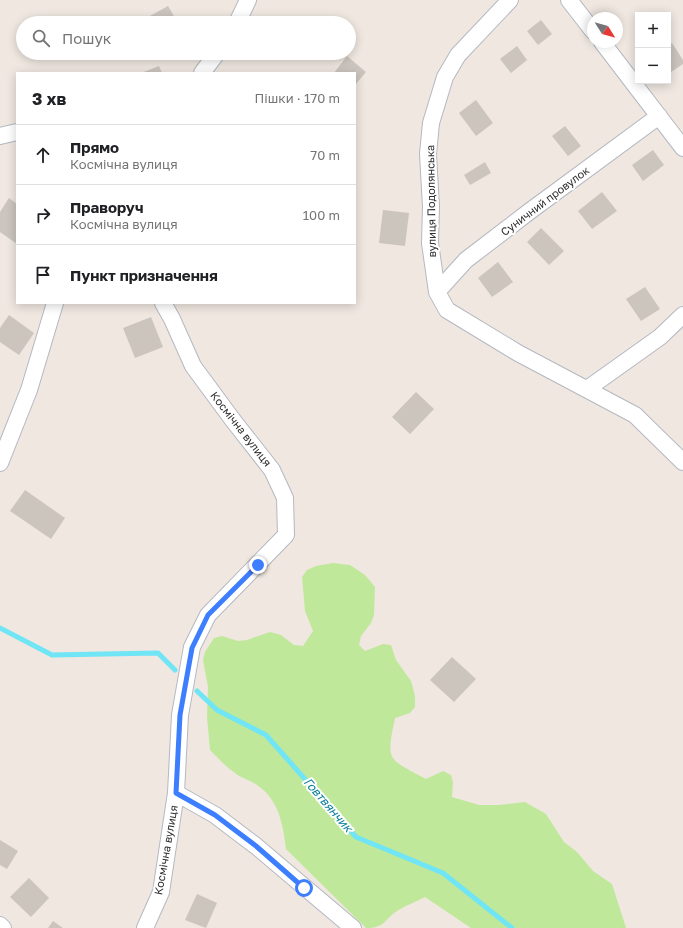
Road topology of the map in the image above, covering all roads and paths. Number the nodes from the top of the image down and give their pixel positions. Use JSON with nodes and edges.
{"nodes":[{"id":1,"x":248,"y":0,"type":"edge"},
{"id":2,"x":510,"y":0,"type":"edge"},
{"id":3,"x":569,"y":0,"type":"edge"},
{"id":4,"x":240,"y":16,"type":"edge"},
{"id":5,"x":587,"y":23,"type":"edge"},
{"id":6,"x":607,"y":48,"type":"edge"},
{"id":7,"x":212,"y":60,"type":"edge"},
{"id":8,"x":203,"y":72,"type":"edge"},
{"id":9,"x":659,"y":116,"type":"junction"},
{"id":10,"x":16,"y":132,"type":"edge"},
{"id":11,"x":0,"y":136,"type":"edge"},
{"id":12,"x":683,"y":148,"type":"edge"},
{"id":13,"x":437,"y":292,"type":"junction"},
{"id":14,"x":55,"y":304,"type":"edge"},
{"id":15,"x":164,"y":304,"type":"edge"},
{"id":16,"x":683,"y":315,"type":"edge"},
{"id":17,"x":586,"y":389,"type":"junction"},
{"id":18,"x":683,"y":462,"type":"edge"},
{"id":19,"x":0,"y":463,"type":"edge"},
{"id":20,"x":176,"y":793,"type":"junction"},
{"id":21,"x":0,"y":925,"type":"edge"},
{"id":22,"x":3,"y":928,"type":"edge"},
{"id":23,"x":145,"y":928,"type":"edge"},
{"id":24,"x":353,"y":928,"type":"edge"}],
"edges":[{"from":1,"to":4,"type":"street"},
{"from":2,"to":13,"type":"street","name":"вулиця Подолянська"},
{"from":3,"to":5,"type":"street"},
{"from":6,"to":9,"type":"street"},
{"from":7,"to":8,"type":"street"},
{"from":9,"to":12,"type":"street"},
{"from":9,"to":13,"type":"street","name":"Суничний провулок"},
{"from":10,"to":11,"type":"street"},
{"from":13,"to":17,"type":"street","name":"вулиця Подолянська"},
{"from":14,"to":19,"type":"street"},
{"from":15,"to":20,"type":"street","name":"Космічна вулиця"},
{"from":16,"to":17,"type":"street"},
{"from":17,"to":18,"type":"street","name":"вулиця Подолянська"},
{"from":20,"to":23,"type":"street","name":"Космічна вулиця"},
{"from":20,"to":24,"type":"street","name":"Космічна вулиця"},
{"from":21,"to":22,"type":"street"}]}
